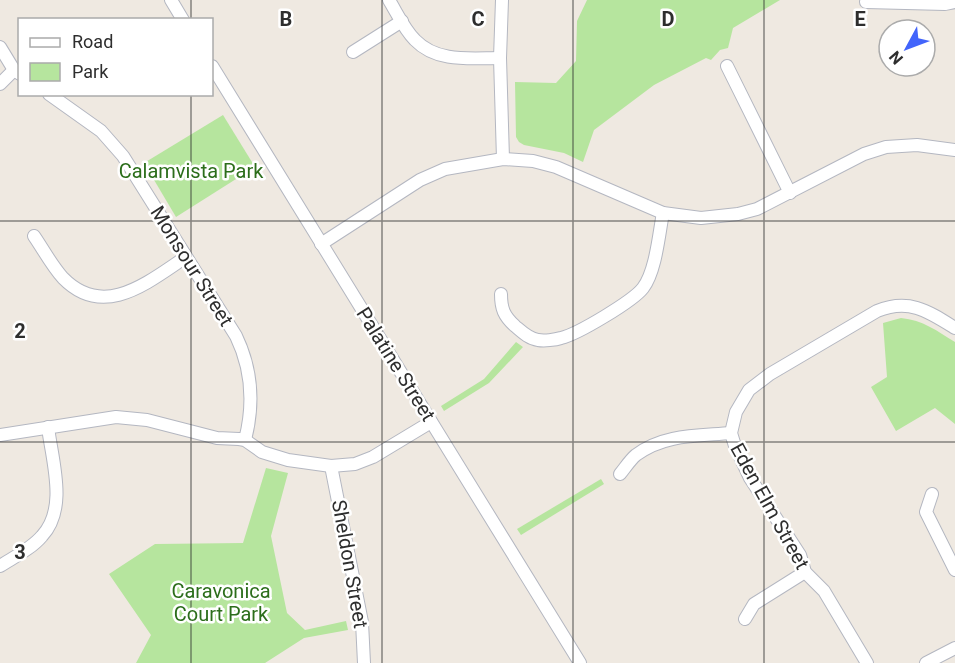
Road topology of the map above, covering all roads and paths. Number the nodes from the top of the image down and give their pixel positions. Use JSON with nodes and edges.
{"nodes":[{"id":1,"x":171,"y":0,"type":"edge"},
{"id":2,"x":389,"y":0,"type":"edge"},
{"id":3,"x":502,"y":0,"type":"edge"},
{"id":4,"x":866,"y":2,"type":"dead end"},
{"id":5,"x":955,"y":2,"type":"edge"},
{"id":6,"x":182,"y":18,"type":"edge"},
{"id":7,"x":402,"y":21,"type":"junction"},
{"id":8,"x":0,"y":47,"type":"edge"},
{"id":9,"x":353,"y":52,"type":"dead end"},
{"id":10,"x":500,"y":58,"type":"junction"},
{"id":11,"x":727,"y":66,"type":"dead end"},
{"id":12,"x":213,"y":68,"type":"edge"},
{"id":13,"x":17,"y":72,"type":"edge"},
{"id":14,"x":0,"y":84,"type":"edge"},
{"id":15,"x":53,"y":96,"type":"edge"},
{"id":16,"x":955,"y":150,"type":"edge"},
{"id":17,"x":503,"y":159,"type":"junction"},
{"id":18,"x":790,"y":193,"type":"junction"},
{"id":19,"x":663,"y":213,"type":"junction"},
{"id":20,"x":34,"y":236,"type":"dead end"},
{"id":21,"x":321,"y":244,"type":"junction"},
{"id":22,"x":186,"y":257,"type":"junction"},
{"id":23,"x":501,"y":294,"type":"dead end"},
{"id":24,"x":955,"y":328,"type":"edge"},
{"id":25,"x":431,"y":422,"type":"junction"},
{"id":26,"x":48,"y":427,"type":"junction"},
{"id":27,"x":731,"y":433,"type":"junction"},
{"id":28,"x":0,"y":435,"type":"edge"},
{"id":29,"x":245,"y":440,"type":"junction"},
{"id":30,"x":331,"y":466,"type":"junction"},
{"id":31,"x":620,"y":474,"type":"dead end"},
{"id":32,"x":932,"y":494,"type":"dead end"},
{"id":33,"x":0,"y":566,"type":"edge"},
{"id":34,"x":955,"y":570,"type":"edge"},
{"id":35,"x":805,"y":572,"type":"junction"},
{"id":36,"x":745,"y":619,"type":"dead end"},
{"id":37,"x":955,"y":648,"type":"edge"},
{"id":38,"x":364,"y":663,"type":"edge"},
{"id":39,"x":580,"y":663,"type":"edge"},
{"id":40,"x":867,"y":663,"type":"edge"},
{"id":41,"x":926,"y":663,"type":"edge"}],
"edges":[{"from":1,"to":6,"type":"street"},
{"from":2,"to":7,"type":"street"},
{"from":3,"to":10,"type":"street"},
{"from":4,"to":5,"type":"street"},
{"from":7,"to":9,"type":"street"},
{"from":7,"to":10,"type":"street"},
{"from":8,"to":13,"type":"street"},
{"from":10,"to":17,"type":"street"},
{"from":11,"to":18,"type":"street"},
{"from":12,"to":21,"type":"street","name":"Palatine Street"},
{"from":13,"to":14,"type":"street"},
{"from":15,"to":22,"type":"street","name":"Monsour Street"},
{"from":16,"to":18,"type":"street"},
{"from":17,"to":19,"type":"street"},
{"from":17,"to":21,"type":"street"},
{"from":18,"to":19,"type":"street"},
{"from":19,"to":23,"type":"street"},
{"from":20,"to":22,"type":"street"},
{"from":21,"to":25,"type":"street","name":"Palatine Street"},
{"from":22,"to":29,"type":"street","name":"Monsour Street"},
{"from":24,"to":27,"type":"street","name":"Eden Elm Street"},
{"from":25,"to":30,"type":"street"},
{"from":25,"to":39,"type":"street","name":"Palatine Street"},
{"from":26,"to":28,"type":"street"},
{"from":26,"to":29,"type":"street"},
{"from":26,"to":33,"type":"street"},
{"from":27,"to":31,"type":"street"},
{"from":27,"to":35,"type":"street","name":"Eden Elm Street"},
{"from":29,"to":30,"type":"street"},
{"from":30,"to":38,"type":"street","name":"Sheldon Street"},
{"from":32,"to":34,"type":"street"},
{"from":35,"to":36,"type":"street"},
{"from":35,"to":40,"type":"street","name":"Eden Elm Street"},
{"from":37,"to":41,"type":"street"}]}
